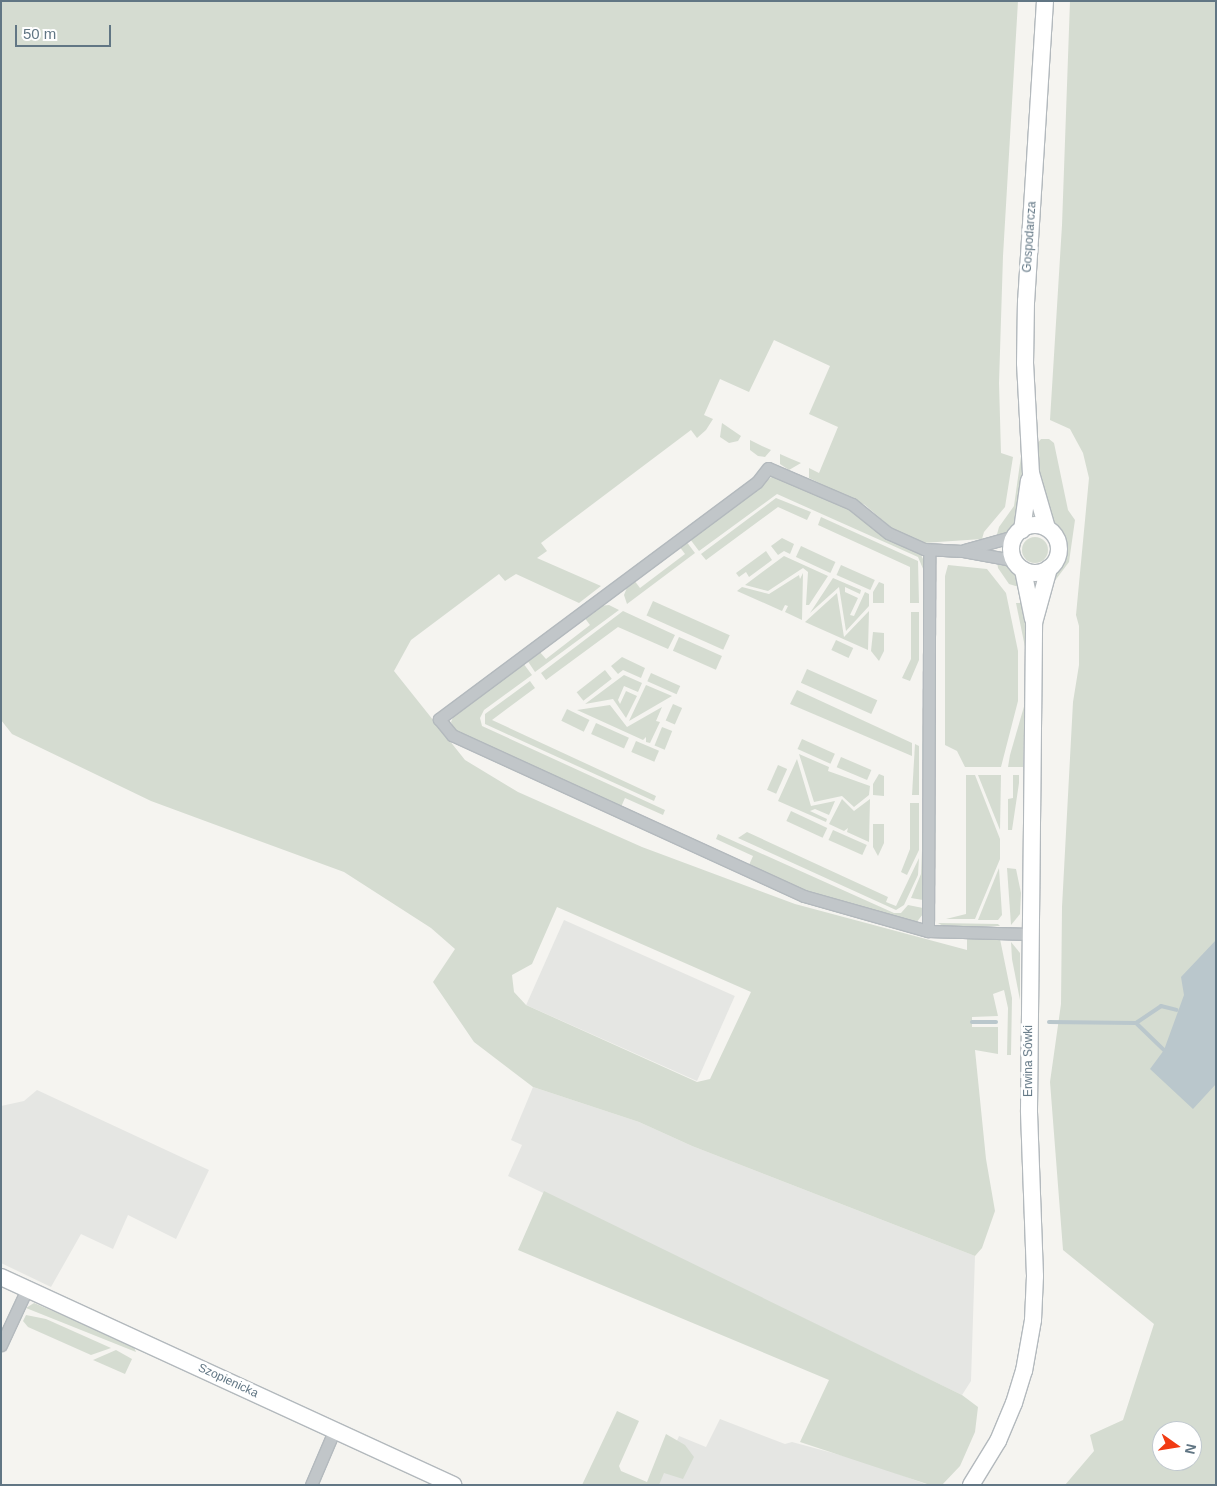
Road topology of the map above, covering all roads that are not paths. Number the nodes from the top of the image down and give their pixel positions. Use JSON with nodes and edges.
{"nodes":[{"id":1,"x":1045,"y":1,"type":"edge"},
{"id":2,"x":1031,"y":474,"type":"junction"},
{"id":3,"x":1047,"y":528,"type":"junction"},
{"id":4,"x":1018,"y":533,"type":"junction"},
{"id":5,"x":929,"y":550,"type":"junction"},
{"id":6,"x":962,"y":551,"type":"junction"},
{"id":7,"x":1020,"y":567,"type":"junction"},
{"id":8,"x":1049,"y":568,"type":"junction"},
{"id":9,"x":1034,"y":623,"type":"junction"},
{"id":10,"x":928,"y":931,"type":"junction"},
{"id":11,"x":1031,"y":934,"type":"junction"},
{"id":12,"x":1,"y":1278,"type":"edge"},
{"id":13,"x":27,"y":1289,"type":"junction"},
{"id":14,"x":4,"y":1330,"type":"edge"},
{"id":15,"x":1,"y":1346,"type":"edge"},
{"id":16,"x":334,"y":1431,"type":"junction"},
{"id":17,"x":311,"y":1485,"type":"edge"},
{"id":18,"x":454,"y":1485,"type":"edge"},
{"id":19,"x":971,"y":1485,"type":"edge"}],
"edges":[{"from":1,"to":2,"type":"street","name":"Gospodarcza"},
{"from":2,"to":3,"type":"street","name":"Gospodarcza"},
{"from":2,"to":4,"type":"street","name":"Gospodarcza"},
{"from":3,"to":4,"type":"street"},
{"from":3,"to":8,"type":"street"},
{"from":4,"to":6,"type":"street"},
{"from":4,"to":7,"type":"street"},
{"from":5,"to":6,"type":"street"},
{"from":5,"to":10,"type":"street"},
{"from":5,"to":10,"type":"street"},
{"from":6,"to":7,"type":"street"},
{"from":7,"to":8,"type":"street"},
{"from":7,"to":9,"type":"street","name":"Erwina Sówki"},
{"from":8,"to":9,"type":"street","name":"Erwina Sówki"},
{"from":9,"to":11,"type":"street","name":"Erwina Sówki"},
{"from":10,"to":11,"type":"street"},
{"from":11,"to":19,"type":"street","name":"Erwina Sówki"},
{"from":12,"to":13,"type":"street","name":"Szopienicka"},
{"from":13,"to":14,"type":"street"},
{"from":13,"to":16,"type":"street","name":"Szopienicka"},
{"from":14,"to":15,"type":"street"},
{"from":16,"to":17,"type":"street"},
{"from":16,"to":18,"type":"street","name":"Szopienicka"}]}
